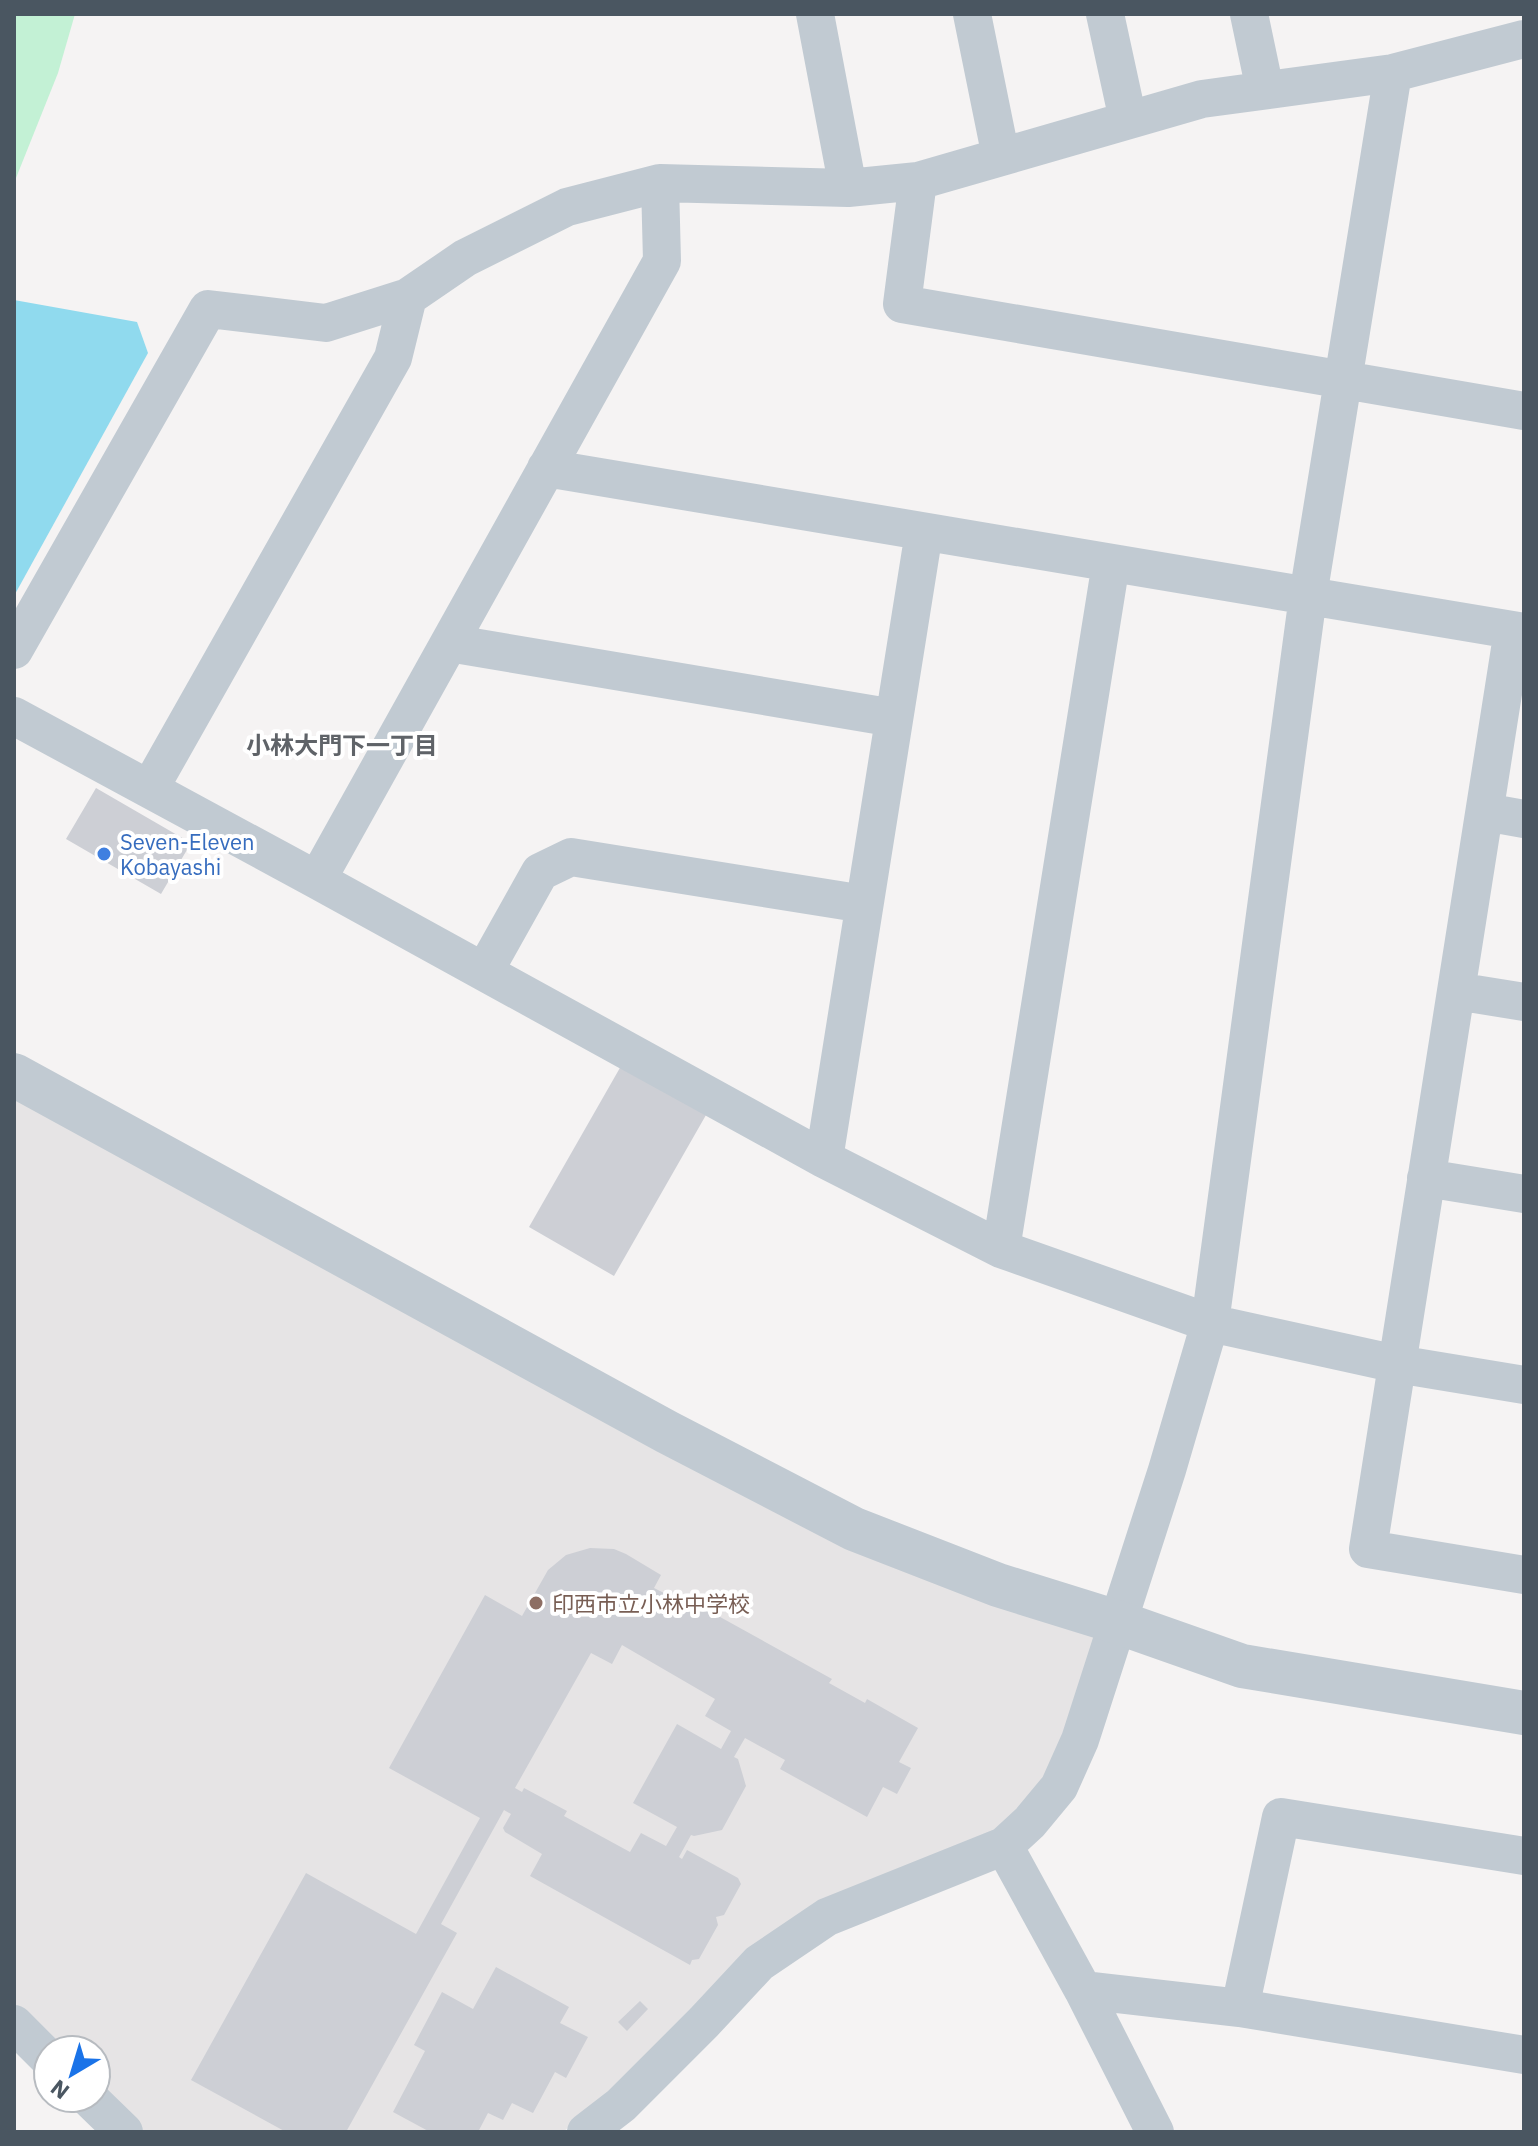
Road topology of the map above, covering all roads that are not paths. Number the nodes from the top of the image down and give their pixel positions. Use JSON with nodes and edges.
{"nodes":[{"id":1,"x":815,"y":14,"type":"edge"},
{"id":2,"x":972,"y":14,"type":"edge"},
{"id":3,"x":1105,"y":14,"type":"edge"},
{"id":4,"x":1249,"y":14,"type":"edge"},
{"id":5,"x":1524,"y":39,"type":"edge"},
{"id":6,"x":1393,"y":73,"type":"junction"},
{"id":7,"x":1265,"y":90,"type":"junction"},
{"id":8,"x":1128,"y":120,"type":"junction"},
{"id":9,"x":1001,"y":157,"type":"junction"},
{"id":10,"x":918,"y":181,"type":"junction"},
{"id":11,"x":660,"y":183,"type":"junction"},
{"id":12,"x":848,"y":188,"type":"junction"},
{"id":13,"x":408,"y":297,"type":"junction"},
{"id":14,"x":1344,"y":380,"type":"junction"},
{"id":15,"x":1524,"y":411,"type":"edge"},
{"id":16,"x":546,"y":468,"type":"junction"},
{"id":17,"x":924,"y":532,"type":"junction"},
{"id":18,"x":1111,"y":563,"type":"junction"},
{"id":19,"x":1308,"y":596,"type":"junction"},
{"id":20,"x":1519,"y":631,"type":"edge"},
{"id":21,"x":449,"y":643,"type":"junction"},
{"id":22,"x":14,"y":650,"type":"edge"},
{"id":23,"x":14,"y":716,"type":"edge"},
{"id":24,"x":894,"y":718,"type":"junction"},
{"id":25,"x":150,"y":788,"type":"junction"},
{"id":26,"x":1485,"y":812,"type":"junction"},
{"id":27,"x":1524,"y":819,"type":"edge"},
{"id":28,"x":317,"y":880,"type":"junction"},
{"id":29,"x":864,"y":904,"type":"junction"},
{"id":30,"x":484,"y":972,"type":"junction"},
{"id":31,"x":1456,"y":991,"type":"junction"},
{"id":32,"x":1524,"y":1002,"type":"edge"},
{"id":33,"x":14,"y":1075,"type":"edge"},
{"id":34,"x":824,"y":1159,"type":"junction"},
{"id":35,"x":1426,"y":1178,"type":"junction"},
{"id":36,"x":1524,"y":1194,"type":"edge"},
{"id":37,"x":1001,"y":1249,"type":"junction"},
{"id":38,"x":1210,"y":1323,"type":"junction"},
{"id":39,"x":1397,"y":1364,"type":"junction"},
{"id":40,"x":1524,"y":1385,"type":"edge"},
{"id":41,"x":1524,"y":1575,"type":"edge"},
{"id":42,"x":1117,"y":1622,"type":"junction"},
{"id":43,"x":1524,"y":1713,"type":"edge"},
{"id":44,"x":1004,"y":1846,"type":"junction"},
{"id":45,"x":1524,"y":1856,"type":"edge"},
{"id":46,"x":1083,"y":1990,"type":"junction"},
{"id":47,"x":1240,"y":2008,"type":"junction"},
{"id":48,"x":14,"y":2024,"type":"edge"},
{"id":49,"x":32,"y":2042,"type":"edge"},
{"id":50,"x":1524,"y":2055,"type":"edge"},
{"id":51,"x":105,"y":2114,"type":"edge"},
{"id":52,"x":124,"y":2132,"type":"edge"},
{"id":53,"x":586,"y":2132,"type":"edge"},
{"id":54,"x":1155,"y":2132,"type":"edge"}],
"edges":[{"from":1,"to":12,"type":"street"},
{"from":2,"to":9,"type":"street"},
{"from":3,"to":8,"type":"street"},
{"from":4,"to":7,"type":"street"},
{"from":5,"to":6,"type":"street"},
{"from":6,"to":7,"type":"street"},
{"from":6,"to":14,"type":"street"},
{"from":7,"to":8,"type":"street"},
{"from":8,"to":9,"type":"street"},
{"from":9,"to":10,"type":"street"},
{"from":10,"to":12,"type":"street"},
{"from":10,"to":14,"type":"street"},
{"from":11,"to":12,"type":"street"},
{"from":11,"to":13,"type":"street"},
{"from":11,"to":16,"type":"street"},
{"from":13,"to":22,"type":"street"},
{"from":13,"to":25,"type":"street"},
{"from":14,"to":15,"type":"street"},
{"from":14,"to":19,"type":"street"},
{"from":16,"to":17,"type":"street"},
{"from":16,"to":21,"type":"street"},
{"from":17,"to":18,"type":"street"},
{"from":17,"to":24,"type":"street"},
{"from":18,"to":19,"type":"street"},
{"from":18,"to":37,"type":"street"},
{"from":19,"to":20,"type":"street"},
{"from":19,"to":38,"type":"street"},
{"from":20,"to":26,"type":"street"},
{"from":21,"to":24,"type":"street"},
{"from":21,"to":28,"type":"street"},
{"from":23,"to":25,"type":"street"},
{"from":24,"to":29,"type":"street"},
{"from":25,"to":28,"type":"street"},
{"from":26,"to":27,"type":"street"},
{"from":26,"to":31,"type":"street"},
{"from":28,"to":30,"type":"street"},
{"from":29,"to":30,"type":"street"},
{"from":29,"to":34,"type":"street"},
{"from":30,"to":34,"type":"street"},
{"from":31,"to":32,"type":"street"},
{"from":31,"to":35,"type":"street"},
{"from":33,"to":42,"type":"street"},
{"from":34,"to":37,"type":"street"},
{"from":35,"to":36,"type":"street"},
{"from":35,"to":39,"type":"street"},
{"from":37,"to":38,"type":"street"},
{"from":38,"to":39,"type":"street"},
{"from":38,"to":42,"type":"street"},
{"from":39,"to":40,"type":"street"},
{"from":39,"to":41,"type":"street"},
{"from":42,"to":43,"type":"street"},
{"from":42,"to":44,"type":"street"},
{"from":44,"to":46,"type":"street"},
{"from":44,"to":53,"type":"street"},
{"from":45,"to":47,"type":"street"},
{"from":46,"to":47,"type":"street"},
{"from":46,"to":54,"type":"street"},
{"from":47,"to":50,"type":"street"},
{"from":48,"to":49,"type":"street"},
{"from":51,"to":52,"type":"street"}]}
